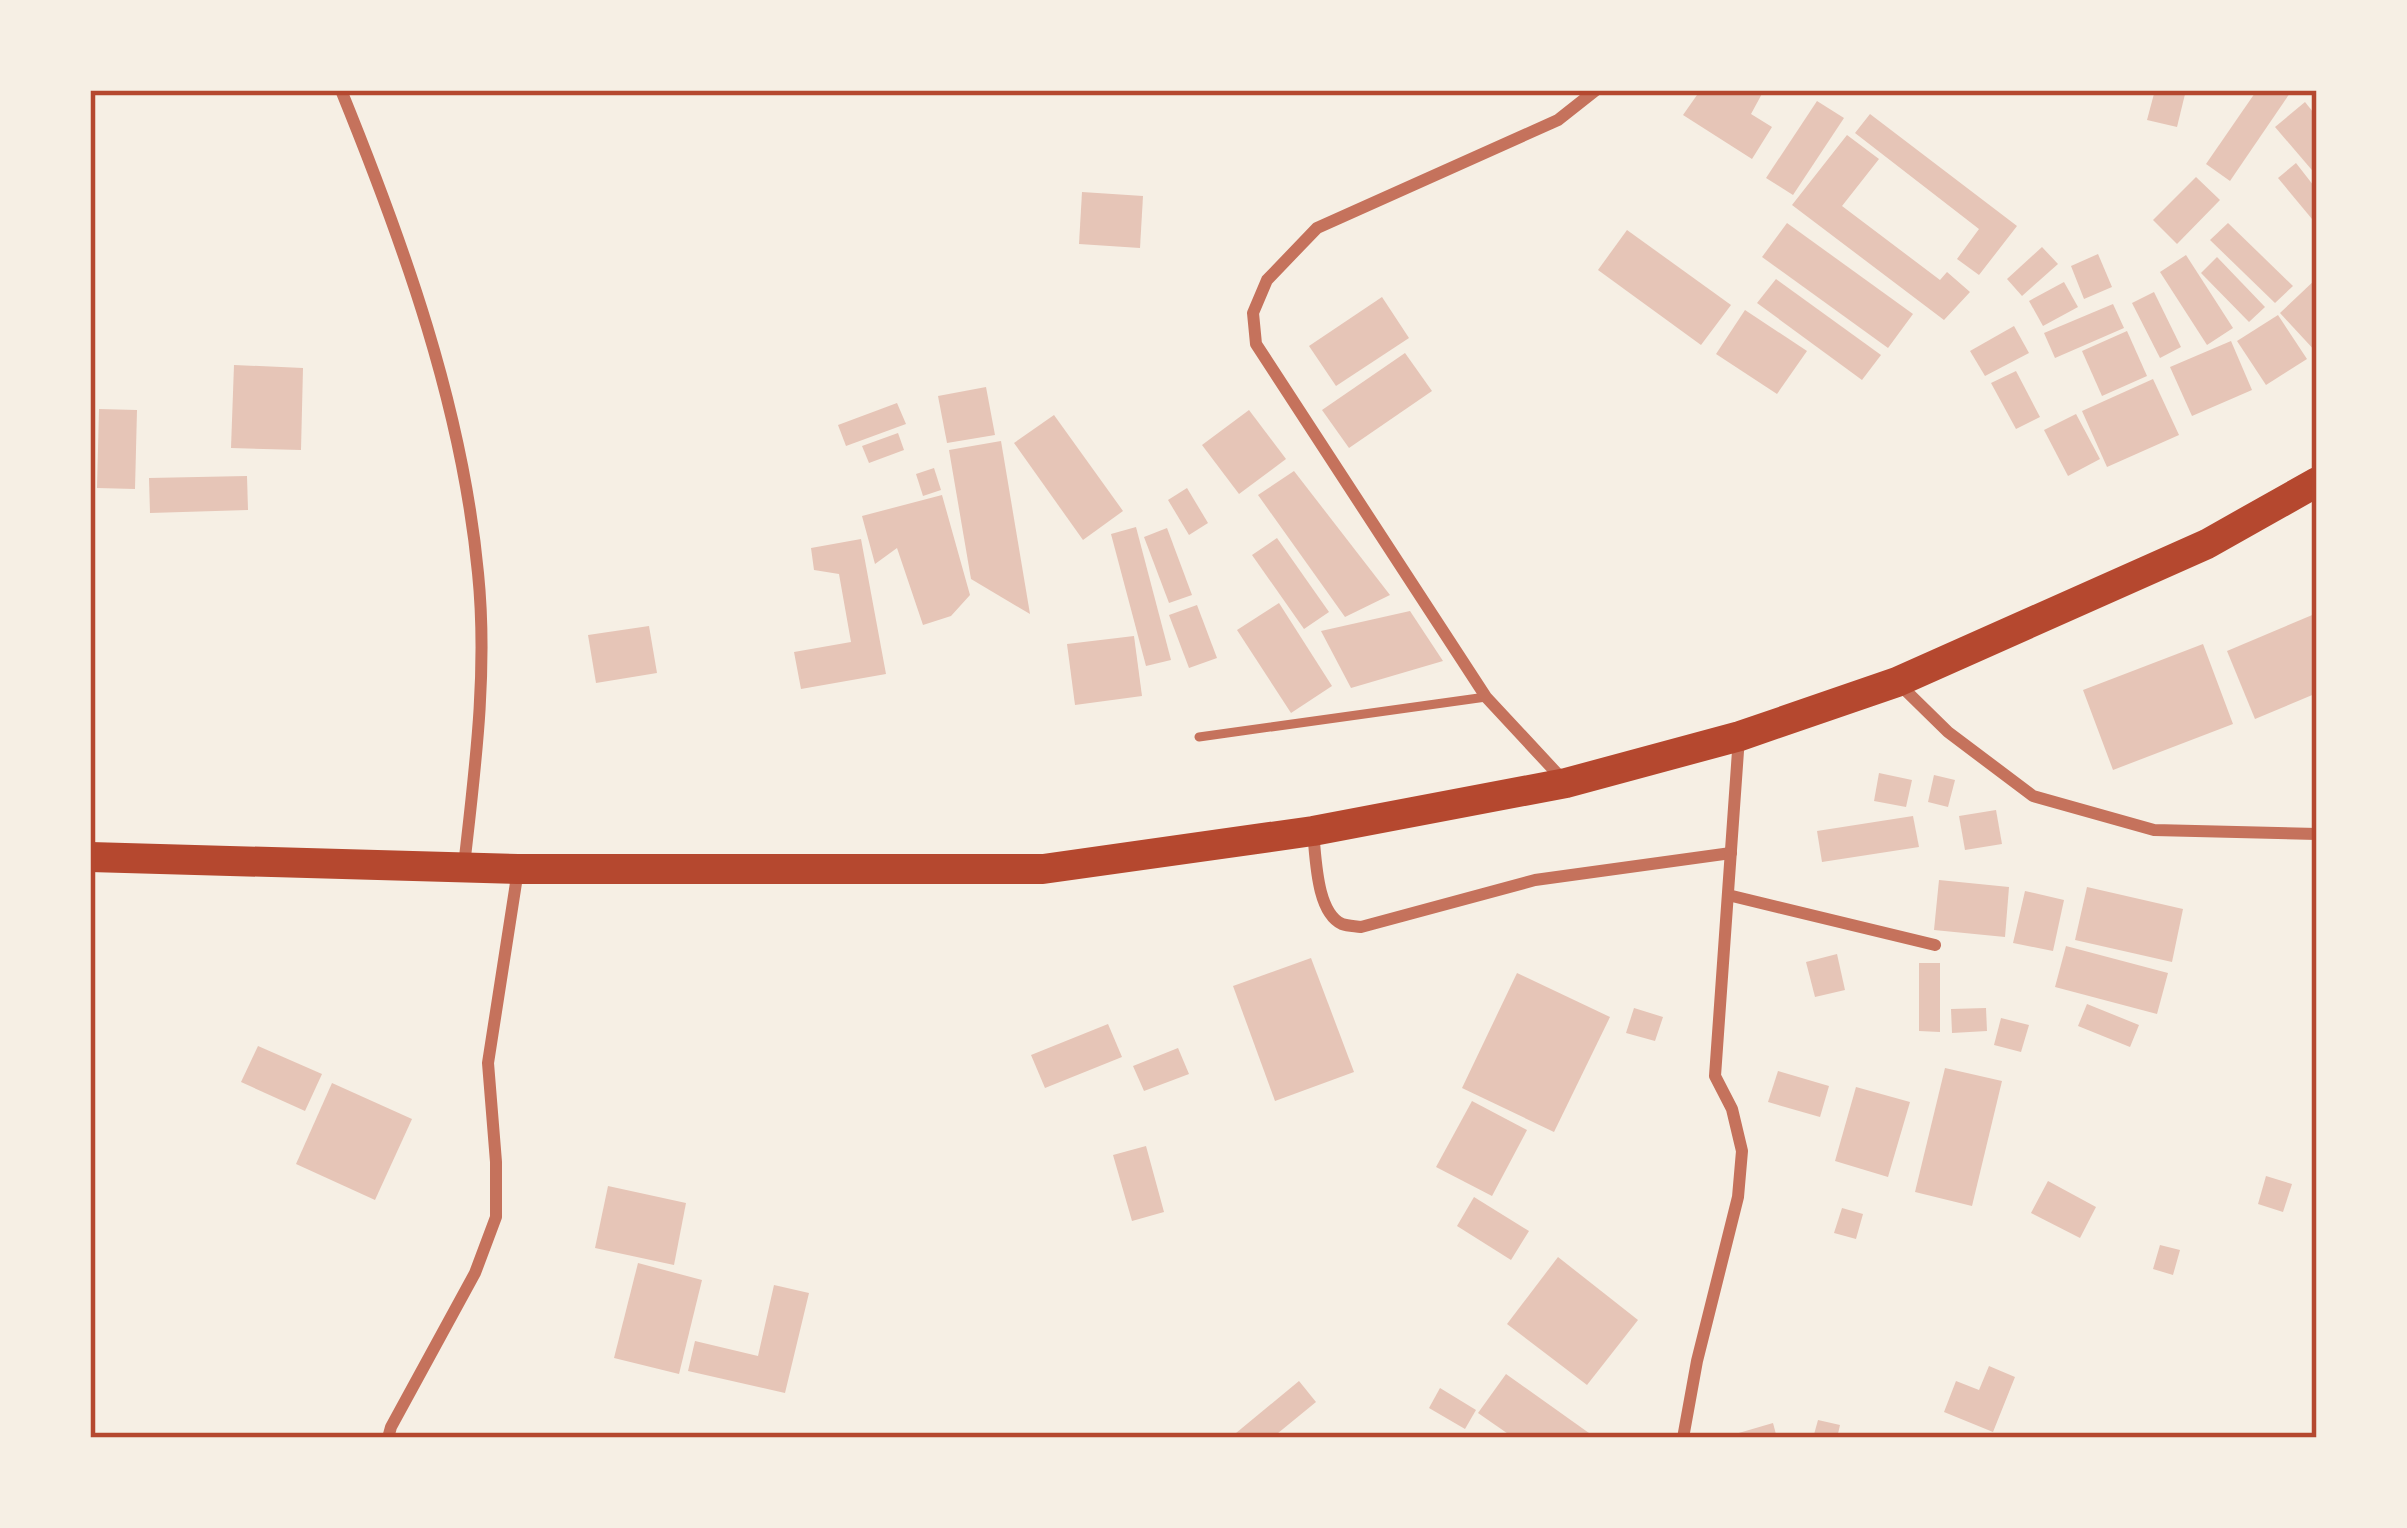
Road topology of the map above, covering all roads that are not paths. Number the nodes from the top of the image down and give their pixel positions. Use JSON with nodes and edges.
{"nodes":[{"id":1,"x":341,"y":90,"type":"edge"},
{"id":2,"x":1596,"y":90,"type":"edge"},
{"id":3,"x":2317,"y":482,"type":"edge"},
{"id":4,"x":1897,"y":682,"type":"junction"},
{"id":5,"x":1486,"y":697,"type":"junction"},
{"id":6,"x":1740,"y":736,"type":"junction"},
{"id":7,"x":1199,"y":737,"type":"dead end"},
{"id":8,"x":1566,"y":783,"type":"junction"},
{"id":9,"x":1312,"y":831,"type":"junction"},
{"id":10,"x":2317,"y":834,"type":"edge"},
{"id":11,"x":1731,"y":854,"type":"junction"},
{"id":12,"x":90,"y":856,"type":"edge"},
{"id":13,"x":464,"y":867,"type":"junction"},
{"id":14,"x":518,"y":869,"type":"junction"},
{"id":15,"x":1728,"y":895,"type":"junction"},
{"id":16,"x":1936,"y":945,"type":"dead end"},
{"id":17,"x":388,"y":1438,"type":"edge"},
{"id":18,"x":1683,"y":1438,"type":"edge"}],
"edges":[{"from":1,"to":13,"type":"street"},
{"from":2,"to":5,"type":"street"},
{"from":3,"to":4,"type":"main road"},
{"from":4,"to":6,"type":"main road"},
{"from":4,"to":10,"type":"street"},
{"from":5,"to":7,"type":"lane"},
{"from":5,"to":8,"type":"street"},
{"from":6,"to":8,"type":"main road"},
{"from":6,"to":11,"type":"street"},
{"from":8,"to":9,"type":"main road"},
{"from":9,"to":11,"type":"street"},
{"from":9,"to":14,"type":"main road"},
{"from":11,"to":15,"type":"street"},
{"from":12,"to":13,"type":"main road"},
{"from":13,"to":14,"type":"main road"},
{"from":14,"to":17,"type":"street"},
{"from":15,"to":16,"type":"street"},
{"from":15,"to":18,"type":"street"}]}
